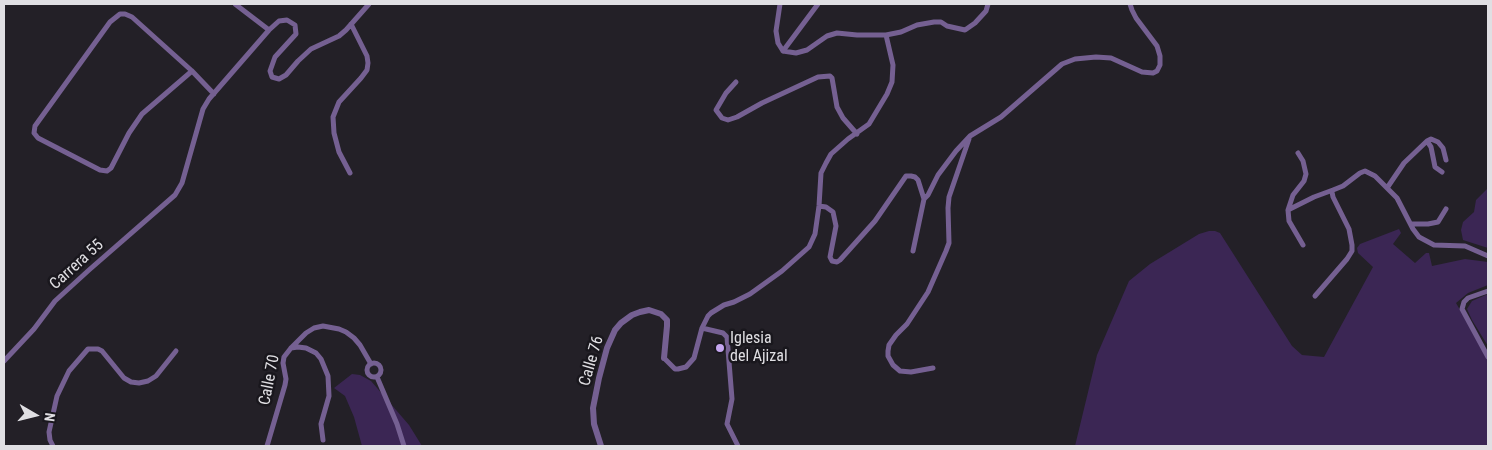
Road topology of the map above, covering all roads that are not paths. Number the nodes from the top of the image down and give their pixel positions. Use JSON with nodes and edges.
{"nodes":[{"id":1,"x":235,"y":4,"type":"edge"},
{"id":2,"x":369,"y":4,"type":"edge"},
{"id":3,"x":780,"y":4,"type":"edge"},
{"id":4,"x":818,"y":4,"type":"edge"},
{"id":5,"x":988,"y":4,"type":"edge"},
{"id":6,"x":1130,"y":4,"type":"edge"},
{"id":7,"x":351,"y":24,"type":"junction"},
{"id":8,"x":269,"y":30,"type":"junction"},
{"id":9,"x":886,"y":35,"type":"junction"},
{"id":10,"x":783,"y":51,"type":"junction"},
{"id":11,"x":192,"y":71,"type":"junction"},
{"id":12,"x":736,"y":82,"type":"dead end"},
{"id":13,"x":214,"y":94,"type":"junction"},
{"id":14,"x":857,"y":134,"type":"junction"},
{"id":15,"x":970,"y":136,"type":"junction"},
{"id":16,"x":1427,"y":141,"type":"junction"},
{"id":17,"x":1298,"y":153,"type":"dead end"},
{"id":18,"x":1446,"y":160,"type":"dead end"},
{"id":19,"x":1442,"y":172,"type":"dead end"},
{"id":20,"x":350,"y":173,"type":"dead end"},
{"id":21,"x":1387,"y":188,"type":"junction"},
{"id":22,"x":1333,"y":190,"type":"junction"},
{"id":23,"x":924,"y":199,"type":"junction"},
{"id":24,"x":819,"y":206,"type":"junction"},
{"id":25,"x":1446,"y":209,"type":"dead end"},
{"id":26,"x":1288,"y":210,"type":"junction"},
{"id":27,"x":1411,"y":224,"type":"junction"},
{"id":28,"x":1303,"y":245,"type":"dead end"},
{"id":29,"x":913,"y":251,"type":"dead end"},
{"id":30,"x":1488,"y":256,"type":"edge"},
{"id":31,"x":1488,"y":291,"type":"edge"},
{"id":32,"x":1315,"y":296,"type":"dead end"},
{"id":33,"x":702,"y":328,"type":"junction"},
{"id":34,"x":291,"y":348,"type":"junction"},
{"id":35,"x":176,"y":351,"type":"dead end"},
{"id":36,"x":1488,"y":357,"type":"edge"},
{"id":37,"x":664,"y":358,"type":"joint"},
{"id":38,"x":4,"y":361,"type":"edge"},
{"id":39,"x":371,"y":364,"type":"junction"},
{"id":40,"x":933,"y":368,"type":"dead end"},
{"id":41,"x":378,"y":377,"type":"junction"},
{"id":42,"x":322,"y":440,"type":"dead end"},
{"id":43,"x":53,"y":446,"type":"edge"},
{"id":44,"x":267,"y":446,"type":"edge"},
{"id":45,"x":404,"y":446,"type":"edge"},
{"id":46,"x":601,"y":446,"type":"edge"},
{"id":47,"x":738,"y":446,"type":"edge"}],
"edges":[{"from":1,"to":8,"type":"street"},
{"from":2,"to":7,"type":"street"},
{"from":3,"to":10,"type":"street"},
{"from":4,"to":10,"type":"street"},
{"from":5,"to":9,"type":"street"},
{"from":6,"to":15,"type":"street"},
{"from":7,"to":8,"type":"street"},
{"from":7,"to":20,"type":"street"},
{"from":8,"to":13,"type":"street"},
{"from":9,"to":10,"type":"street"},
{"from":9,"to":14,"type":"street"},
{"from":11,"to":11,"type":"street"},
{"from":11,"to":13,"type":"street"},
{"from":12,"to":14,"type":"street"},
{"from":13,"to":38,"type":"street","name":"Carrera 55"},
{"from":14,"to":24,"type":"street"},
{"from":15,"to":23,"type":"street"},
{"from":15,"to":40,"type":"street"},
{"from":16,"to":18,"type":"street"},
{"from":16,"to":19,"type":"street"},
{"from":16,"to":21,"type":"street"},
{"from":17,"to":26,"type":"street"},
{"from":21,"to":22,"type":"street"},
{"from":21,"to":27,"type":"street"},
{"from":22,"to":26,"type":"street"},
{"from":22,"to":32,"type":"street"},
{"from":23,"to":24,"type":"street"},
{"from":23,"to":29,"type":"street"},
{"from":24,"to":33,"type":"street"},
{"from":25,"to":27,"type":"street"},
{"from":26,"to":28,"type":"street"},
{"from":27,"to":30,"type":"street"},
{"from":31,"to":36,"type":"street"},
{"from":33,"to":37,"type":"street","name":"Calle 76"},
{"from":33,"to":47,"type":"street"},
{"from":34,"to":39,"type":"street"},
{"from":34,"to":42,"type":"street"},
{"from":34,"to":44,"type":"street","name":"Calle 70"},
{"from":35,"to":43,"type":"street"},
{"from":37,"to":46,"type":"street","name":"Calle 76"},
{"from":39,"to":41,"type":"street"},
{"from":39,"to":41,"type":"street"},
{"from":41,"to":45,"type":"street"}]}
